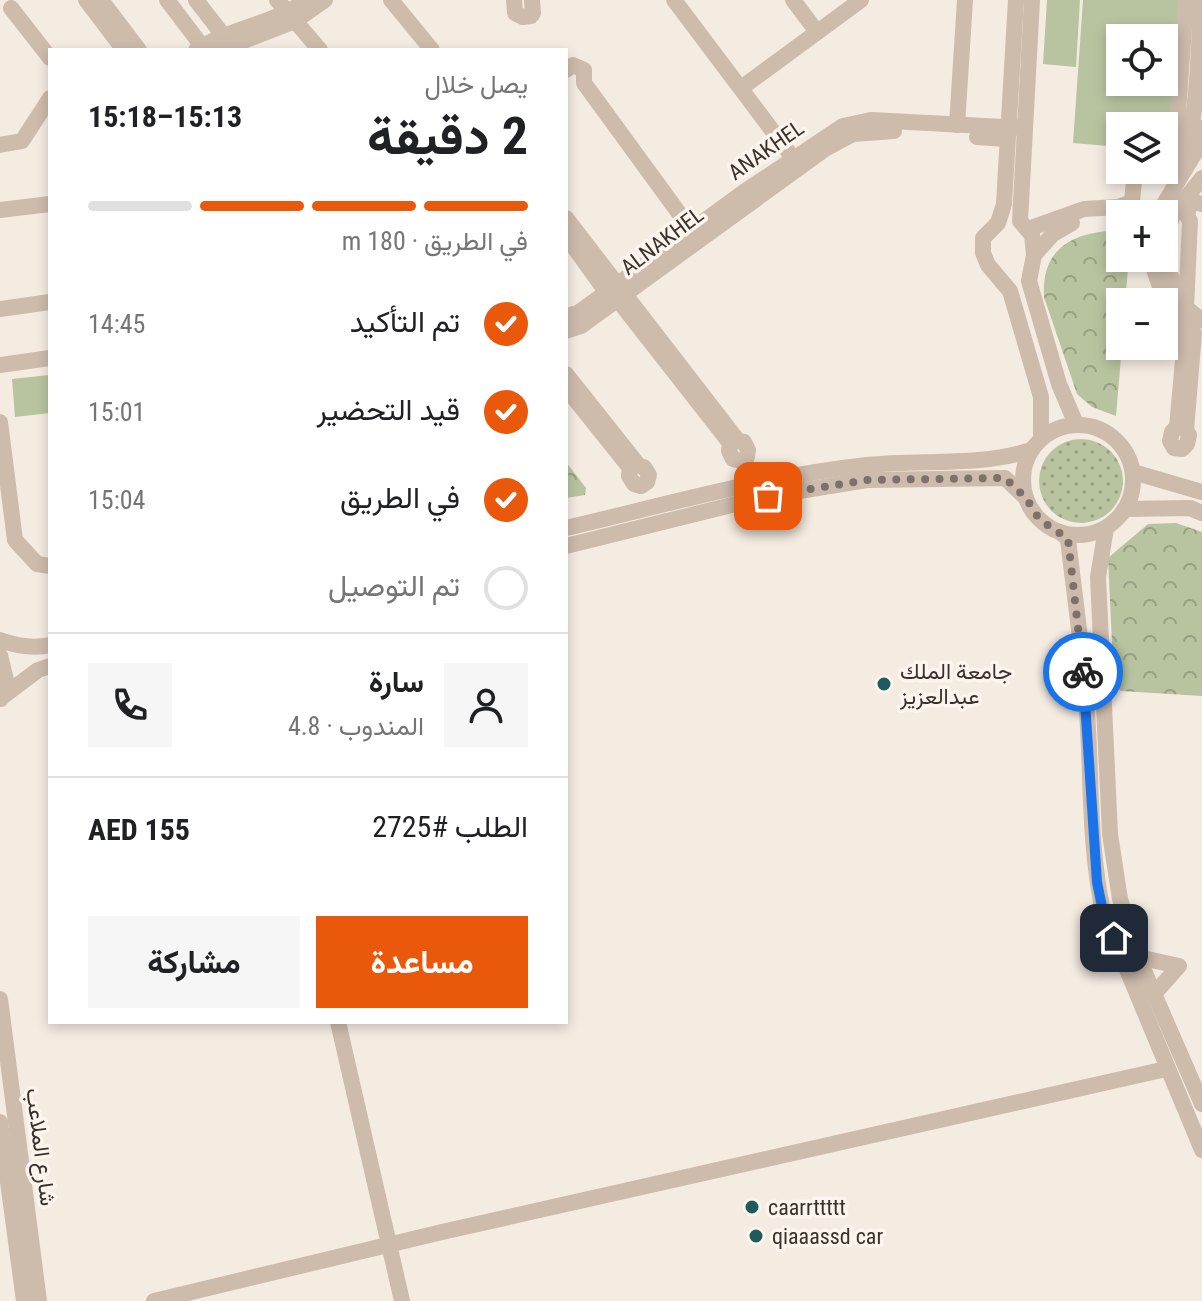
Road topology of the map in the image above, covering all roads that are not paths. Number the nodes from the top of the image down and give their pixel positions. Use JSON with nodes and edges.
{"nodes":[{"id":1,"x":86,"y":0,"type":"edge"},
{"id":2,"x":101,"y":0,"type":"edge"},
{"id":3,"x":167,"y":0,"type":"edge"},
{"id":4,"x":196,"y":0,"type":"edge"},
{"id":5,"x":267,"y":0,"type":"edge"},
{"id":6,"x":307,"y":0,"type":"edge"},
{"id":7,"x":325,"y":0,"type":"edge"},
{"id":8,"x":391,"y":0,"type":"edge"},
{"id":9,"x":401,"y":0,"type":"edge"},
{"id":10,"x":514,"y":0,"type":"edge"},
{"id":11,"x":532,"y":0,"type":"edge"},
{"id":12,"x":674,"y":0,"type":"edge"},
{"id":13,"x":685,"y":0,"type":"edge"},
{"id":14,"x":793,"y":0,"type":"edge"},
{"id":15,"x":804,"y":0,"type":"edge"},
{"id":16,"x":861,"y":0,"type":"edge"},
{"id":17,"x":956,"y":0,"type":"edge"},
{"id":18,"x":965,"y":0,"type":"edge"},
{"id":19,"x":1016,"y":0,"type":"edge"},
{"id":20,"x":1032,"y":0,"type":"edge"},
{"id":21,"x":1186,"y":0,"type":"edge"},
{"id":22,"x":1201,"y":0,"type":"edge"},
{"id":23,"x":11,"y":8,"type":"edge"},
{"id":24,"x":285,"y":15,"type":"edge"},
{"id":25,"x":821,"y":30,"type":"junction"},
{"id":26,"x":222,"y":43,"type":"edge"},
{"id":27,"x":122,"y":48,"type":"edge"},
{"id":28,"x":137,"y":48,"type":"edge"},
{"id":29,"x":199,"y":48,"type":"edge"},
{"id":30,"x":307,"y":48,"type":"edge"},
{"id":31,"x":318,"y":48,"type":"edge"},
{"id":32,"x":430,"y":48,"type":"edge"},
{"id":33,"x":440,"y":48,"type":"edge"},
{"id":34,"x":48,"y":55,"type":"edge"},
{"id":35,"x":568,"y":69,"type":"edge"},
{"id":36,"x":568,"y":80,"type":"edge"},
{"id":37,"x":748,"y":83,"type":"junction"},
{"id":38,"x":48,"y":101,"type":"edge"},
{"id":39,"x":1178,"y":113,"type":"edge"},
{"id":40,"x":952,"y":124,"type":"junction"},
{"id":41,"x":1025,"y":128,"type":"junction"},
{"id":42,"x":1202,"y":128,"type":"edge"},
{"id":43,"x":1008,"y":133,"type":"junction"},
{"id":44,"x":0,"y":145,"type":"edge"},
{"id":45,"x":797,"y":156,"type":"junction"},
{"id":46,"x":1178,"y":156,"type":"edge"},
{"id":47,"x":1202,"y":178,"type":"edge"},
{"id":48,"x":1134,"y":184,"type":"edge"},
{"id":49,"x":48,"y":195,"type":"edge"},
{"id":50,"x":1166,"y":200,"type":"edge"},
{"id":51,"x":0,"y":201,"type":"edge"},
{"id":52,"x":48,"y":204,"type":"edge"},
{"id":53,"x":1202,"y":204,"type":"edge"},
{"id":54,"x":1178,"y":208,"type":"edge"},
{"id":55,"x":0,"y":210,"type":"edge"},
{"id":56,"x":1106,"y":218,"type":"edge"},
{"id":57,"x":568,"y":221,"type":"edge"},
{"id":58,"x":1202,"y":221,"type":"edge"},
{"id":59,"x":998,"y":223,"type":"junction"},
{"id":60,"x":1024,"y":225,"type":"junction"},
{"id":61,"x":689,"y":233,"type":"junction"},
{"id":62,"x":568,"y":238,"type":"edge"},
{"id":63,"x":1034,"y":257,"type":"junction"},
{"id":64,"x":1154,"y":272,"type":"edge"},
{"id":65,"x":1169,"y":272,"type":"edge"},
{"id":66,"x":997,"y":273,"type":"junction"},
{"id":67,"x":617,"y":293,"type":"junction"},
{"id":68,"x":48,"y":294,"type":"edge"},
{"id":69,"x":0,"y":300,"type":"edge"},
{"id":70,"x":48,"y":302,"type":"edge"},
{"id":71,"x":0,"y":309,"type":"edge"},
{"id":72,"x":568,"y":316,"type":"edge"},
{"id":73,"x":1194,"y":323,"type":"edge"},
{"id":74,"x":568,"y":330,"type":"edge"},
{"id":75,"x":48,"y":358,"type":"edge"},
{"id":76,"x":0,"y":365,"type":"edge"},
{"id":77,"x":568,"y":377,"type":"edge"},
{"id":78,"x":568,"y":390,"type":"edge"},
{"id":79,"x":0,"y":422,"type":"edge"},
{"id":80,"x":1076,"y":424,"type":"junction"},
{"id":81,"x":1036,"y":444,"type":"junction"},
{"id":82,"x":1133,"y":472,"type":"junction"},
{"id":83,"x":1202,"y":492,"type":"edge"},
{"id":84,"x":1026,"y":498,"type":"junction"},
{"id":85,"x":1125,"y":509,"type":"junction"},
{"id":86,"x":1202,"y":513,"type":"edge"},
{"id":87,"x":568,"y":528,"type":"edge"},
{"id":88,"x":1106,"y":528,"type":"junction"},
{"id":89,"x":1060,"y":532,"type":"junction"},
{"id":90,"x":568,"y":546,"type":"edge"},
{"id":91,"x":48,"y":566,"type":"edge"},
{"id":92,"x":1101,"y":587,"type":"junction"},
{"id":93,"x":1069,"y":591,"type":"junction"},
{"id":94,"x":0,"y":640,"type":"edge"},
{"id":95,"x":48,"y":646,"type":"edge"},
{"id":96,"x":0,"y":655,"type":"edge"},
{"id":97,"x":48,"y":667,"type":"edge"},
{"id":98,"x":1,"y":699,"type":"edge"},
{"id":99,"x":1138,"y":957,"type":"junction"},
{"id":100,"x":1154,"y":994,"type":"junction"},
{"id":101,"x":0,"y":999,"type":"edge"},
{"id":102,"x":339,"y":1024,"type":"edge"},
{"id":103,"x":349,"y":1024,"type":"edge"},
{"id":104,"x":1166,"y":1069,"type":"junction"},
{"id":105,"x":1198,"y":1090,"type":"edge"},
{"id":106,"x":1202,"y":1104,"type":"edge"},
{"id":107,"x":0,"y":1122,"type":"edge"},
{"id":108,"x":1202,"y":1150,"type":"edge"},
{"id":109,"x":395,"y":1245,"type":"junction"},
{"id":110,"x":24,"y":1301,"type":"edge"},
{"id":111,"x":39,"y":1301,"type":"edge"},
{"id":112,"x":154,"y":1301,"type":"edge"},
{"id":113,"x":402,"y":1301,"type":"edge"},
{"id":114,"x":413,"y":1301,"type":"edge"}],
"edges":[{"from":1,"to":27,"type":"street"},
{"from":2,"to":28,"type":"street"},
{"from":3,"to":29,"type":"street"},
{"from":4,"to":26,"type":"street"},
{"from":5,"to":24,"type":"street"},
{"from":6,"to":24,"type":"street"},
{"from":7,"to":24,"type":"street"},
{"from":8,"to":32,"type":"street"},
{"from":9,"to":33,"type":"street"},
{"from":10,"to":11,"type":"street"},
{"from":12,"to":45,"type":"street"},
{"from":13,"to":37,"type":"street"},
{"from":14,"to":25,"type":"street"},
{"from":15,"to":25,"type":"street"},
{"from":16,"to":25,"type":"street"},
{"from":17,"to":40,"type":"street"},
{"from":18,"to":40,"type":"street"},
{"from":19,"to":43,"type":"street"},
{"from":20,"to":41,"type":"street"},
{"from":21,"to":39,"type":"street"},
{"from":22,"to":46,"type":"street"},
{"from":23,"to":34,"type":"street"},
{"from":24,"to":26,"type":"street"},
{"from":24,"to":30,"type":"street"},
{"from":24,"to":31,"type":"street"},
{"from":25,"to":37,"type":"street"},
{"from":26,"to":29,"type":"street"},
{"from":35,"to":61,"type":"street"},
{"from":36,"to":61,"type":"street"},
{"from":37,"to":45,"type":"street"},
{"from":38,"to":44,"type":"street"},
{"from":40,"to":43,"type":"street","name":"ANAKHEL"},
{"from":40,"to":45,"type":"street","name":"ANAKHEL"},
{"from":41,"to":43,"type":"street","name":"ANAKHEL"},
{"from":41,"to":60,"type":"street"},
{"from":42,"to":50,"type":"street"},
{"from":43,"to":59,"type":"street"},
{"from":43,"to":67,"type":"street","name":"ALNAKHEL"},
{"from":45,"to":61,"type":"street","name":"ANAKHEL"},
{"from":47,"to":54,"type":"street"},
{"from":48,"to":60,"type":"street"},
{"from":49,"to":51,"type":"street"},
{"from":52,"to":55,"type":"street"},
{"from":53,"to":73,"type":"street"},
{"from":56,"to":63,"type":"street"},
{"from":57,"to":67,"type":"street"},
{"from":58,"to":73,"type":"street"},
{"from":59,"to":60,"type":"street"},
{"from":59,"to":66,"type":"street"},
{"from":60,"to":63,"type":"street"},
{"from":61,"to":67,"type":"street","name":"ANAKHEL"},
{"from":62,"to":67,"type":"street"},
{"from":63,"to":66,"type":"street"},
{"from":63,"to":80,"type":"street"},
{"from":64,"to":73,"type":"street"},
{"from":65,"to":73,"type":"street"},
{"from":66,"to":81,"type":"street"},
{"from":67,"to":67,"type":"street"},
{"from":67,"to":72,"type":"street","name":"ANAKHEL"},
{"from":67,"to":74,"type":"street","name":"ALNAKHEL"},
{"from":68,"to":69,"type":"street"},
{"from":70,"to":71,"type":"street"},
{"from":73,"to":73,"type":"street"},
{"from":75,"to":76,"type":"street"},
{"from":77,"to":78,"type":"street"},
{"from":79,"to":91,"type":"street"},
{"from":80,"to":81,"type":"street"},
{"from":80,"to":82,"type":"street"},
{"from":81,"to":84,"type":"street"},
{"from":81,"to":87,"type":"street"},
{"from":82,"to":83,"type":"street"},
{"from":82,"to":85,"type":"street"},
{"from":84,"to":89,"type":"street"},
{"from":84,"to":90,"type":"street"},
{"from":85,"to":86,"type":"street"},
{"from":85,"to":88,"type":"street"},
{"from":88,"to":89,"type":"street"},
{"from":88,"to":92,"type":"street"},
{"from":89,"to":93,"type":"street"},
{"from":92,"to":93,"type":"street"},
{"from":92,"to":99,"type":"street"},
{"from":93,"to":104,"type":"street"},
{"from":94,"to":95,"type":"street"},
{"from":96,"to":98,"type":"street"},
{"from":97,"to":98,"type":"street"},
{"from":99,"to":100,"type":"street"},
{"from":99,"to":100,"type":"street"},
{"from":100,"to":105,"type":"street"},
{"from":101,"to":111,"type":"street","name":"شارع الملاعب"},
{"from":102,"to":109,"type":"street"},
{"from":103,"to":109,"type":"street"},
{"from":104,"to":108,"type":"street"},
{"from":104,"to":109,"type":"street"},
{"from":105,"to":106,"type":"street"},
{"from":107,"to":110,"type":"street","name":"شارع الملاعب"},
{"from":109,"to":112,"type":"street"},
{"from":109,"to":113,"type":"street"},
{"from":109,"to":114,"type":"street"}]}
